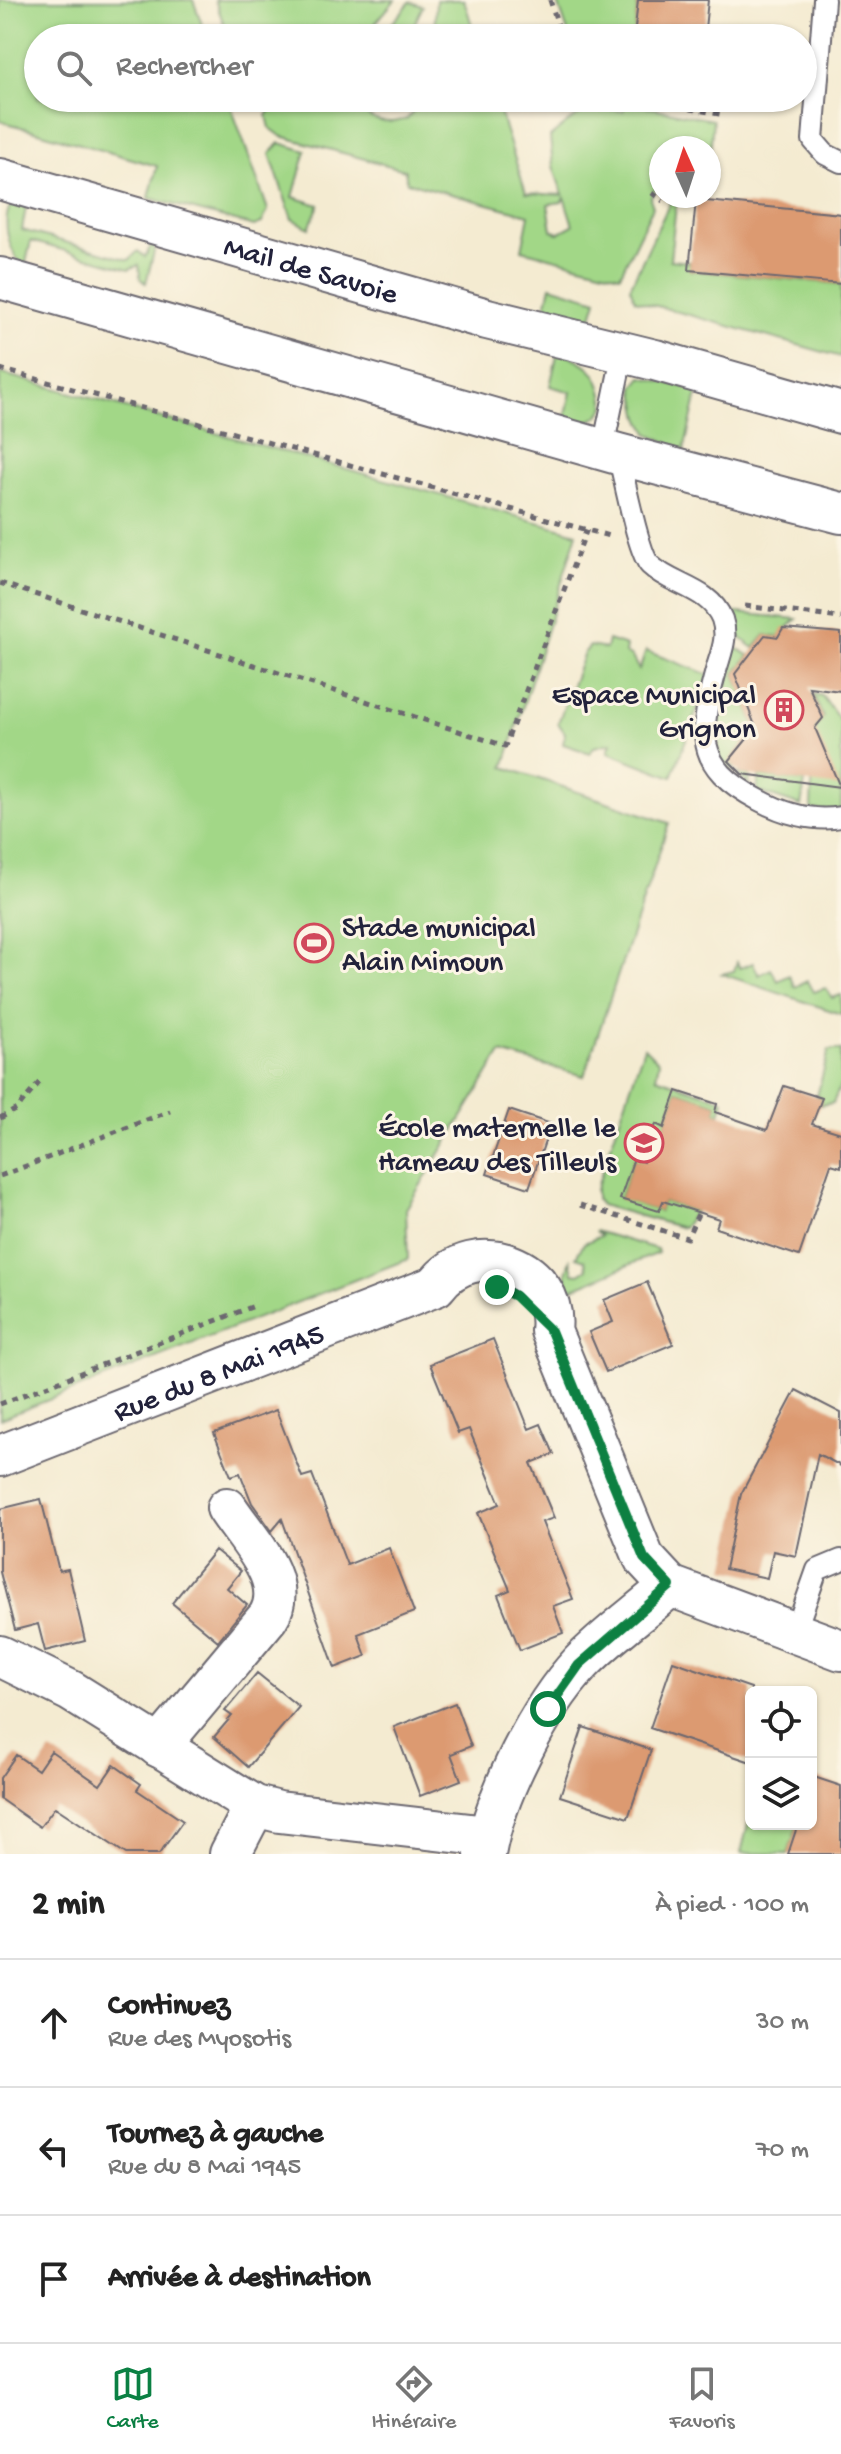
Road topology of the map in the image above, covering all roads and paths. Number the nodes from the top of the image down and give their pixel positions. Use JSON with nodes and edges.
{"nodes":[{"id":1,"x":550,"y":0,"type":"edge"},
{"id":2,"x":824,"y":0,"type":"edge"},
{"id":3,"x":558,"y":24,"type":"edge"},
{"id":4,"x":817,"y":89,"type":"edge"},
{"id":5,"x":708,"y":112,"type":"edge"},
{"id":6,"x":815,"y":112,"type":"edge"},
{"id":7,"x":725,"y":115,"type":"dead end"},
{"id":8,"x":841,"y":162,"type":"edge"},
{"id":9,"x":0,"y":179,"type":"edge"},
{"id":10,"x":0,"y":278,"type":"edge"},
{"id":11,"x":623,"y":352,"type":"junction"},
{"id":12,"x":0,"y":369,"type":"edge"},
{"id":13,"x":841,"y":413,"type":"edge"},
{"id":14,"x":610,"y":451,"type":"junction"},
{"id":15,"x":841,"y":513,"type":"edge"},
{"id":16,"x":587,"y":529,"type":"junction"},
{"id":17,"x":640,"y":546,"type":"junction"},
{"id":18,"x":0,"y":583,"type":"edge"},
{"id":19,"x":712,"y":602,"type":"junction"},
{"id":20,"x":841,"y":618,"type":"edge"},
{"id":21,"x":841,"y":817,"type":"edge"},
{"id":22,"x":43,"y":1078,"type":"dead end"},
{"id":23,"x":170,"y":1111,"type":"dead end"},
{"id":24,"x":0,"y":1118,"type":"edge"},
{"id":25,"x":0,"y":1176,"type":"edge"},
{"id":26,"x":580,"y":1205,"type":"dead end"},
{"id":27,"x":699,"y":1212,"type":"dead end"},
{"id":28,"x":254,"y":1306,"type":"dead end"},
{"id":29,"x":0,"y":1404,"type":"edge"},
{"id":30,"x":0,"y":1456,"type":"edge"},
{"id":31,"x":227,"y":1508,"type":"dead end"},
{"id":32,"x":841,"y":1560,"type":"edge"},
{"id":33,"x":670,"y":1586,"type":"junction"},
{"id":34,"x":794,"y":1635,"type":"junction"},
{"id":35,"x":841,"y":1650,"type":"edge"},
{"id":36,"x":0,"y":1656,"type":"edge"},
{"id":37,"x":159,"y":1747,"type":"junction"},
{"id":38,"x":255,"y":1806,"type":"junction"},
{"id":39,"x":486,"y":1845,"type":"edge"},
{"id":40,"x":230,"y":1854,"type":"edge"}],
"edges":[{"from":1,"to":3,"type":"path"},
{"from":2,"to":4,"type":"lane"},
{"from":5,"to":7,"type":"path"},
{"from":6,"to":8,"type":"lane"},
{"from":9,"to":11,"type":"street","name":"Mail de Savoie"},
{"from":10,"to":14,"type":"street"},
{"from":11,"to":13,"type":"street","name":"Mail de Savoie"},
{"from":11,"to":14,"type":"lane"},
{"from":12,"to":16,"type":"path"},
{"from":14,"to":15,"type":"street"},
{"from":14,"to":17,"type":"lane"},
{"from":16,"to":17,"type":"path"},
{"from":16,"to":18,"type":"path"},
{"from":17,"to":19,"type":"lane"},
{"from":19,"to":20,"type":"path"},
{"from":19,"to":21,"type":"lane"},
{"from":22,"to":24,"type":"path"},
{"from":23,"to":25,"type":"path"},
{"from":26,"to":27,"type":"path"},
{"from":28,"to":29,"type":"path"},
{"from":30,"to":33,"type":"street","name":"Rue du 8 Mai 1945"},
{"from":31,"to":37,"type":"street"},
{"from":32,"to":34,"type":"lane"},
{"from":33,"to":34,"type":"street","name":"Rue du 8 Mai 1945"},
{"from":33,"to":39,"type":"street"},
{"from":34,"to":35,"type":"street","name":"Rue du 8 Mai 1945"},
{"from":36,"to":37,"type":"street"},
{"from":37,"to":38,"type":"street"},
{"from":38,"to":39,"type":"street"},
{"from":38,"to":40,"type":"street"}]}
